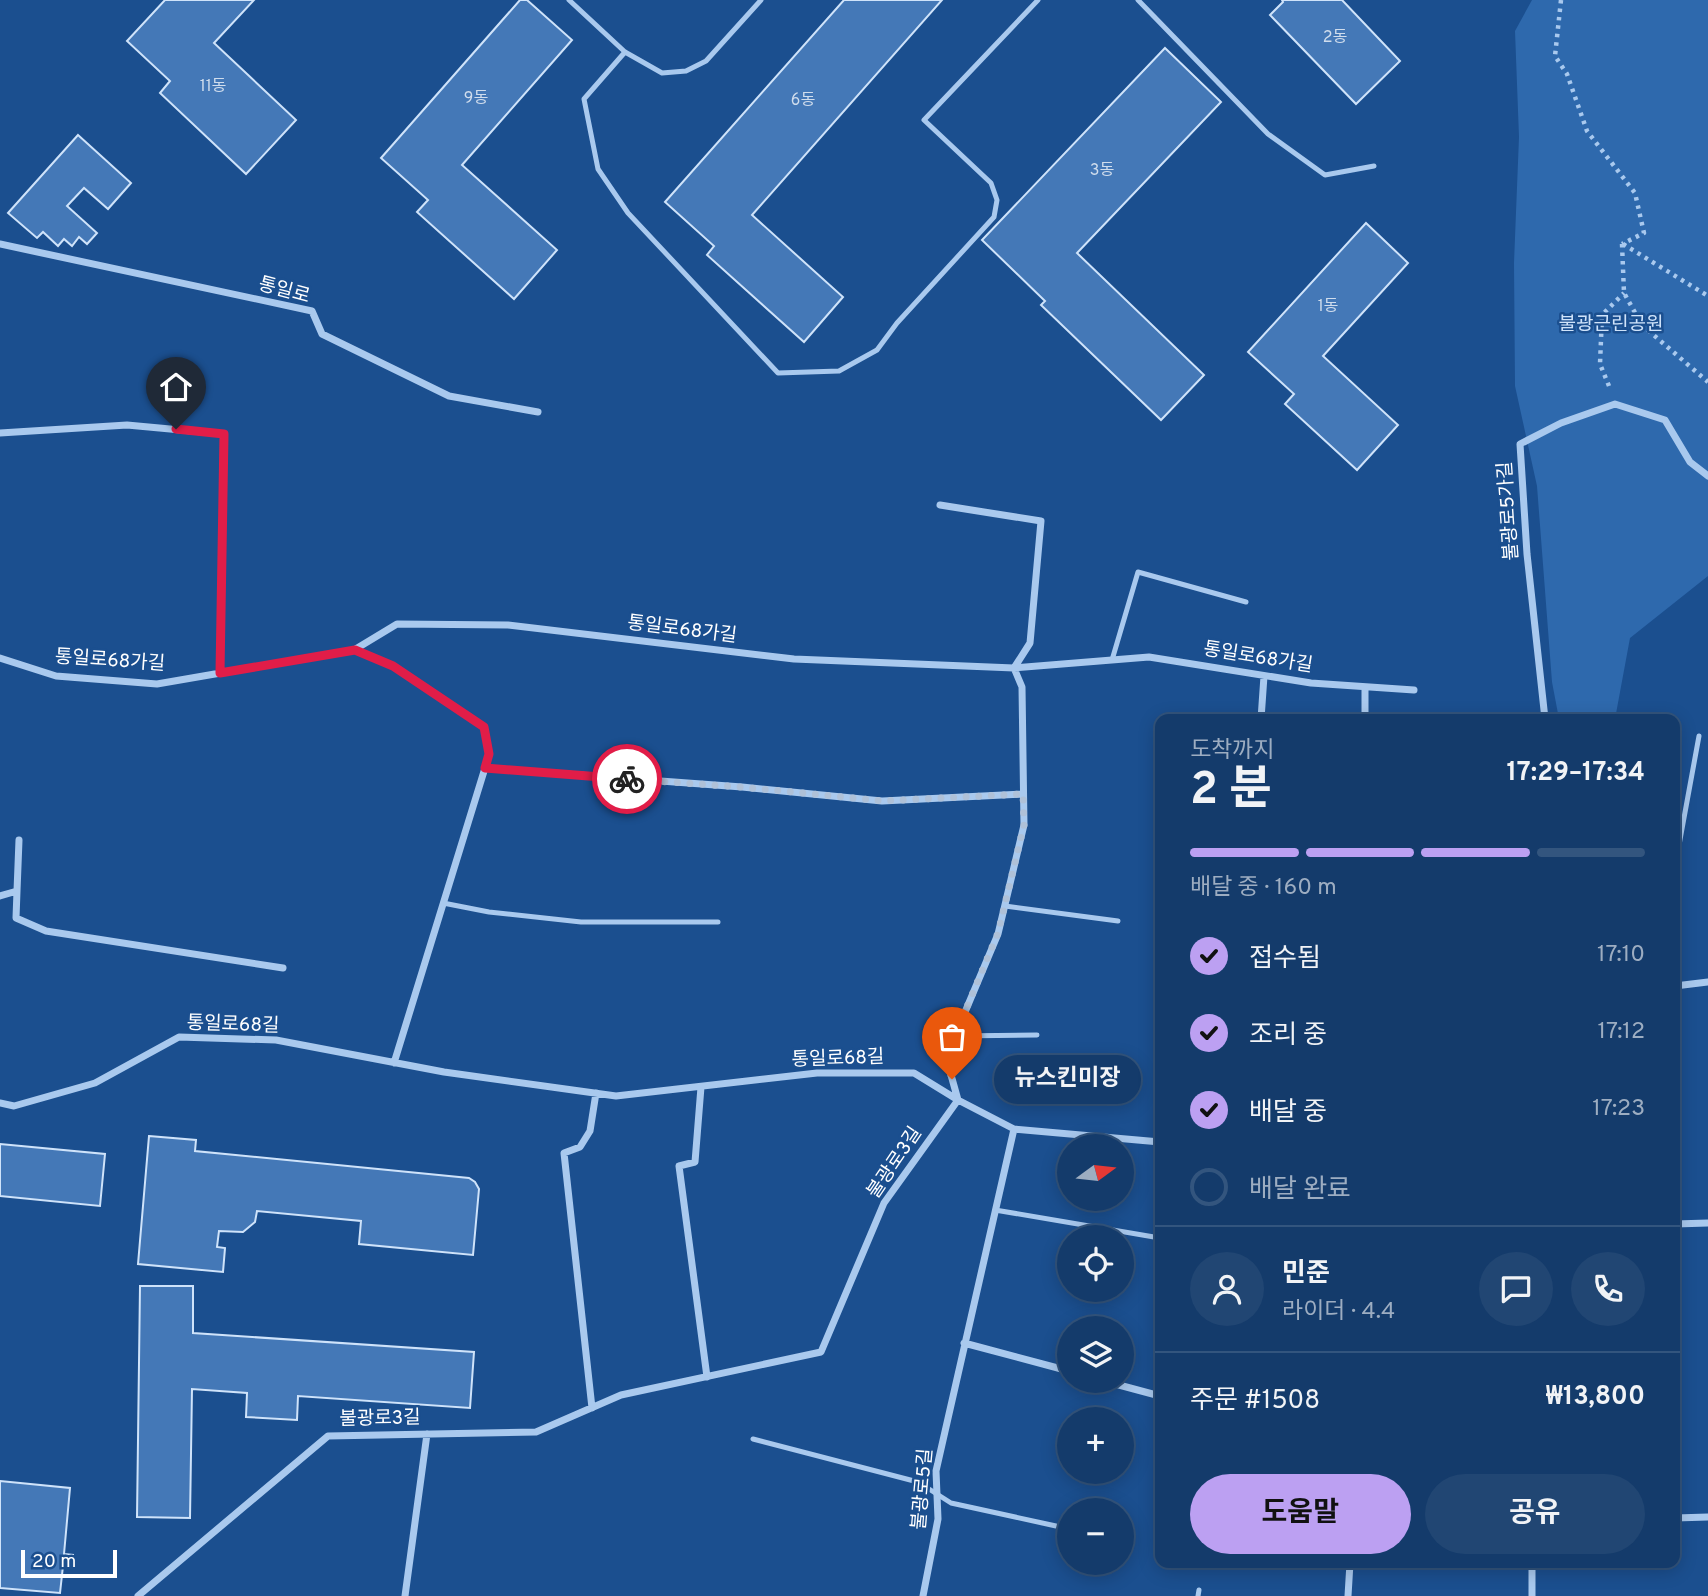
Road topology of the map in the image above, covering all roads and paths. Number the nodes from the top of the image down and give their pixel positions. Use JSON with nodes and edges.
{"nodes":[{"id":1,"x":569,"y":0,"type":"edge"},
{"id":2,"x":761,"y":0,"type":"edge"},
{"id":3,"x":1038,"y":0,"type":"edge"},
{"id":4,"x":1138,"y":0,"type":"edge"},
{"id":5,"x":1561,"y":0,"type":"edge"},
{"id":6,"x":625,"y":52,"type":"junction"},
{"id":7,"x":1374,"y":166,"type":"dead end"},
{"id":8,"x":0,"y":244,"type":"edge"},
{"id":9,"x":1622,"y":244,"type":"junction"},
{"id":10,"x":1624,"y":293,"type":"junction"},
{"id":11,"x":1708,"y":296,"type":"edge"},
{"id":12,"x":1708,"y":382,"type":"edge"},
{"id":13,"x":1615,"y":404,"type":"junction"},
{"id":14,"x":538,"y":412,"type":"dead end"},
{"id":15,"x":0,"y":432,"type":"edge"},
{"id":16,"x":1708,"y":476,"type":"edge"},
{"id":17,"x":940,"y":505,"type":"dead end"},
{"id":18,"x":1246,"y":602,"type":"dead end"},
{"id":19,"x":355,"y":650,"type":"junction"},
{"id":20,"x":0,"y":658,"type":"edge"},
{"id":21,"x":1112,"y":660,"type":"junction"},
{"id":22,"x":1014,"y":667,"type":"junction"},
{"id":23,"x":220,"y":673,"type":"junction"},
{"id":24,"x":1264,"y":676,"type":"junction"},
{"id":25,"x":1365,"y":687,"type":"junction"},
{"id":26,"x":1414,"y":690,"type":"dead end"},
{"id":27,"x":1261,"y":714,"type":"edge"},
{"id":28,"x":1365,"y":714,"type":"edge"},
{"id":29,"x":1544,"y":714,"type":"edge"},
{"id":30,"x":1699,"y":736,"type":"dead end"},
{"id":31,"x":485,"y":768,"type":"junction"},
{"id":32,"x":1023,"y":794,"type":"junction"},
{"id":33,"x":19,"y":839,"type":"dead end"},
{"id":34,"x":1680,"y":840,"type":"edge"},
{"id":35,"x":17,"y":891,"type":"junction"},
{"id":36,"x":0,"y":896,"type":"edge"},
{"id":37,"x":443,"y":904,"type":"junction"},
{"id":38,"x":1005,"y":906,"type":"junction"},
{"id":39,"x":1118,"y":920,"type":"dead end"},
{"id":40,"x":718,"y":922,"type":"dead end"},
{"id":41,"x":283,"y":968,"type":"dead end"},
{"id":42,"x":1708,"y":982,"type":"edge"},
{"id":43,"x":1680,"y":985,"type":"edge"},
{"id":44,"x":1037,"y":1035,"type":"dead end"},
{"id":45,"x":955,"y":1036,"type":"junction"},
{"id":46,"x":394,"y":1063,"type":"junction"},
{"id":47,"x":701,"y":1087,"type":"junction"},
{"id":48,"x":596,"y":1093,"type":"junction"},
{"id":49,"x":958,"y":1100,"type":"junction"},
{"id":50,"x":0,"y":1103,"type":"edge"},
{"id":51,"x":1014,"y":1129,"type":"junction"},
{"id":52,"x":1155,"y":1142,"type":"edge"},
{"id":53,"x":995,"y":1210,"type":"junction"},
{"id":54,"x":1708,"y":1223,"type":"edge"},
{"id":55,"x":1680,"y":1224,"type":"edge"},
{"id":56,"x":1155,"y":1237,"type":"edge"},
{"id":57,"x":964,"y":1343,"type":"junction"},
{"id":58,"x":1057,"y":1368,"type":"edge"},
{"id":59,"x":707,"y":1377,"type":"junction"},
{"id":60,"x":1134,"y":1389,"type":"edge"},
{"id":61,"x":1155,"y":1395,"type":"edge"},
{"id":62,"x":593,"y":1408,"type":"junction"},
{"id":63,"x":427,"y":1434,"type":"junction"},
{"id":64,"x":753,"y":1439,"type":"dead end"},
{"id":65,"x":937,"y":1493,"type":"junction"},
{"id":66,"x":1708,"y":1517,"type":"edge"},
{"id":67,"x":1680,"y":1518,"type":"edge"},
{"id":68,"x":1056,"y":1526,"type":"dead end"},
{"id":69,"x":1350,"y":1568,"type":"edge"},
{"id":70,"x":1532,"y":1568,"type":"edge"},
{"id":71,"x":138,"y":1596,"type":"edge"},
{"id":72,"x":405,"y":1596,"type":"edge"},
{"id":73,"x":923,"y":1596,"type":"edge"},
{"id":74,"x":1348,"y":1596,"type":"edge"},
{"id":75,"x":1532,"y":1596,"type":"edge"}],
"edges":[{"from":1,"to":6,"type":"lane"},
{"from":2,"to":6,"type":"lane"},
{"from":3,"to":6,"type":"lane"},
{"from":4,"to":7,"type":"lane"},
{"from":5,"to":9,"type":"path"},
{"from":8,"to":14,"type":"street","name":"통일로"},
{"from":9,"to":10,"type":"path"},
{"from":9,"to":11,"type":"path"},
{"from":10,"to":12,"type":"path"},
{"from":10,"to":13,"type":"path"},
{"from":13,"to":16,"type":"street"},
{"from":13,"to":29,"type":"street","name":"불광로5가길"},
{"from":15,"to":23,"type":"street"},
{"from":17,"to":22,"type":"street"},
{"from":18,"to":21,"type":"lane"},
{"from":19,"to":22,"type":"street","name":"통일로68가길"},
{"from":19,"to":23,"type":"street","name":"통일로68가길"},
{"from":19,"to":31,"type":"street"},
{"from":20,"to":23,"type":"street","name":"통일로68가길"},
{"from":21,"to":22,"type":"street","name":"통일로68가길"},
{"from":21,"to":24,"type":"street","name":"통일로68가길"},
{"from":22,"to":32,"type":"street"},
{"from":24,"to":25,"type":"street","name":"통일로68가길"},
{"from":24,"to":27,"type":"street"},
{"from":25,"to":26,"type":"street","name":"통일로68가길"},
{"from":25,"to":28,"type":"street"},
{"from":30,"to":34,"type":"lane"},
{"from":31,"to":32,"type":"street"},
{"from":31,"to":37,"type":"street"},
{"from":32,"to":38,"type":"street"},
{"from":33,"to":35,"type":"street"},
{"from":35,"to":36,"type":"street"},
{"from":35,"to":41,"type":"street"},
{"from":37,"to":40,"type":"lane"},
{"from":37,"to":46,"type":"street"},
{"from":38,"to":39,"type":"lane"},
{"from":38,"to":45,"type":"street"},
{"from":42,"to":43,"type":"street"},
{"from":44,"to":45,"type":"lane"},
{"from":45,"to":49,"type":"street"},
{"from":46,"to":48,"type":"street","name":"통일로68길"},
{"from":46,"to":50,"type":"street","name":"통일로68길"},
{"from":47,"to":48,"type":"street","name":"통일로68길"},
{"from":47,"to":49,"type":"street","name":"통일로68길"},
{"from":47,"to":59,"type":"street"},
{"from":48,"to":62,"type":"street"},
{"from":49,"to":51,"type":"street"},
{"from":49,"to":59,"type":"street","name":"불광로3길"},
{"from":51,"to":52,"type":"street"},
{"from":51,"to":53,"type":"street","name":"불광로5길"},
{"from":53,"to":56,"type":"lane"},
{"from":53,"to":57,"type":"street","name":"불광로5길"},
{"from":54,"to":55,"type":"street"},
{"from":57,"to":58,"type":"street"},
{"from":57,"to":65,"type":"street","name":"불광로5길"},
{"from":59,"to":62,"type":"street","name":"불광로3길"},
{"from":60,"to":61,"type":"street"},
{"from":62,"to":63,"type":"street","name":"불광로3길"},
{"from":63,"to":71,"type":"street","name":"불광로3길"},
{"from":63,"to":72,"type":"street"},
{"from":64,"to":65,"type":"lane"},
{"from":65,"to":68,"type":"lane"},
{"from":65,"to":73,"type":"street","name":"불광로5길"},
{"from":66,"to":67,"type":"street"},
{"from":69,"to":74,"type":"street"},
{"from":70,"to":75,"type":"street"}]}
